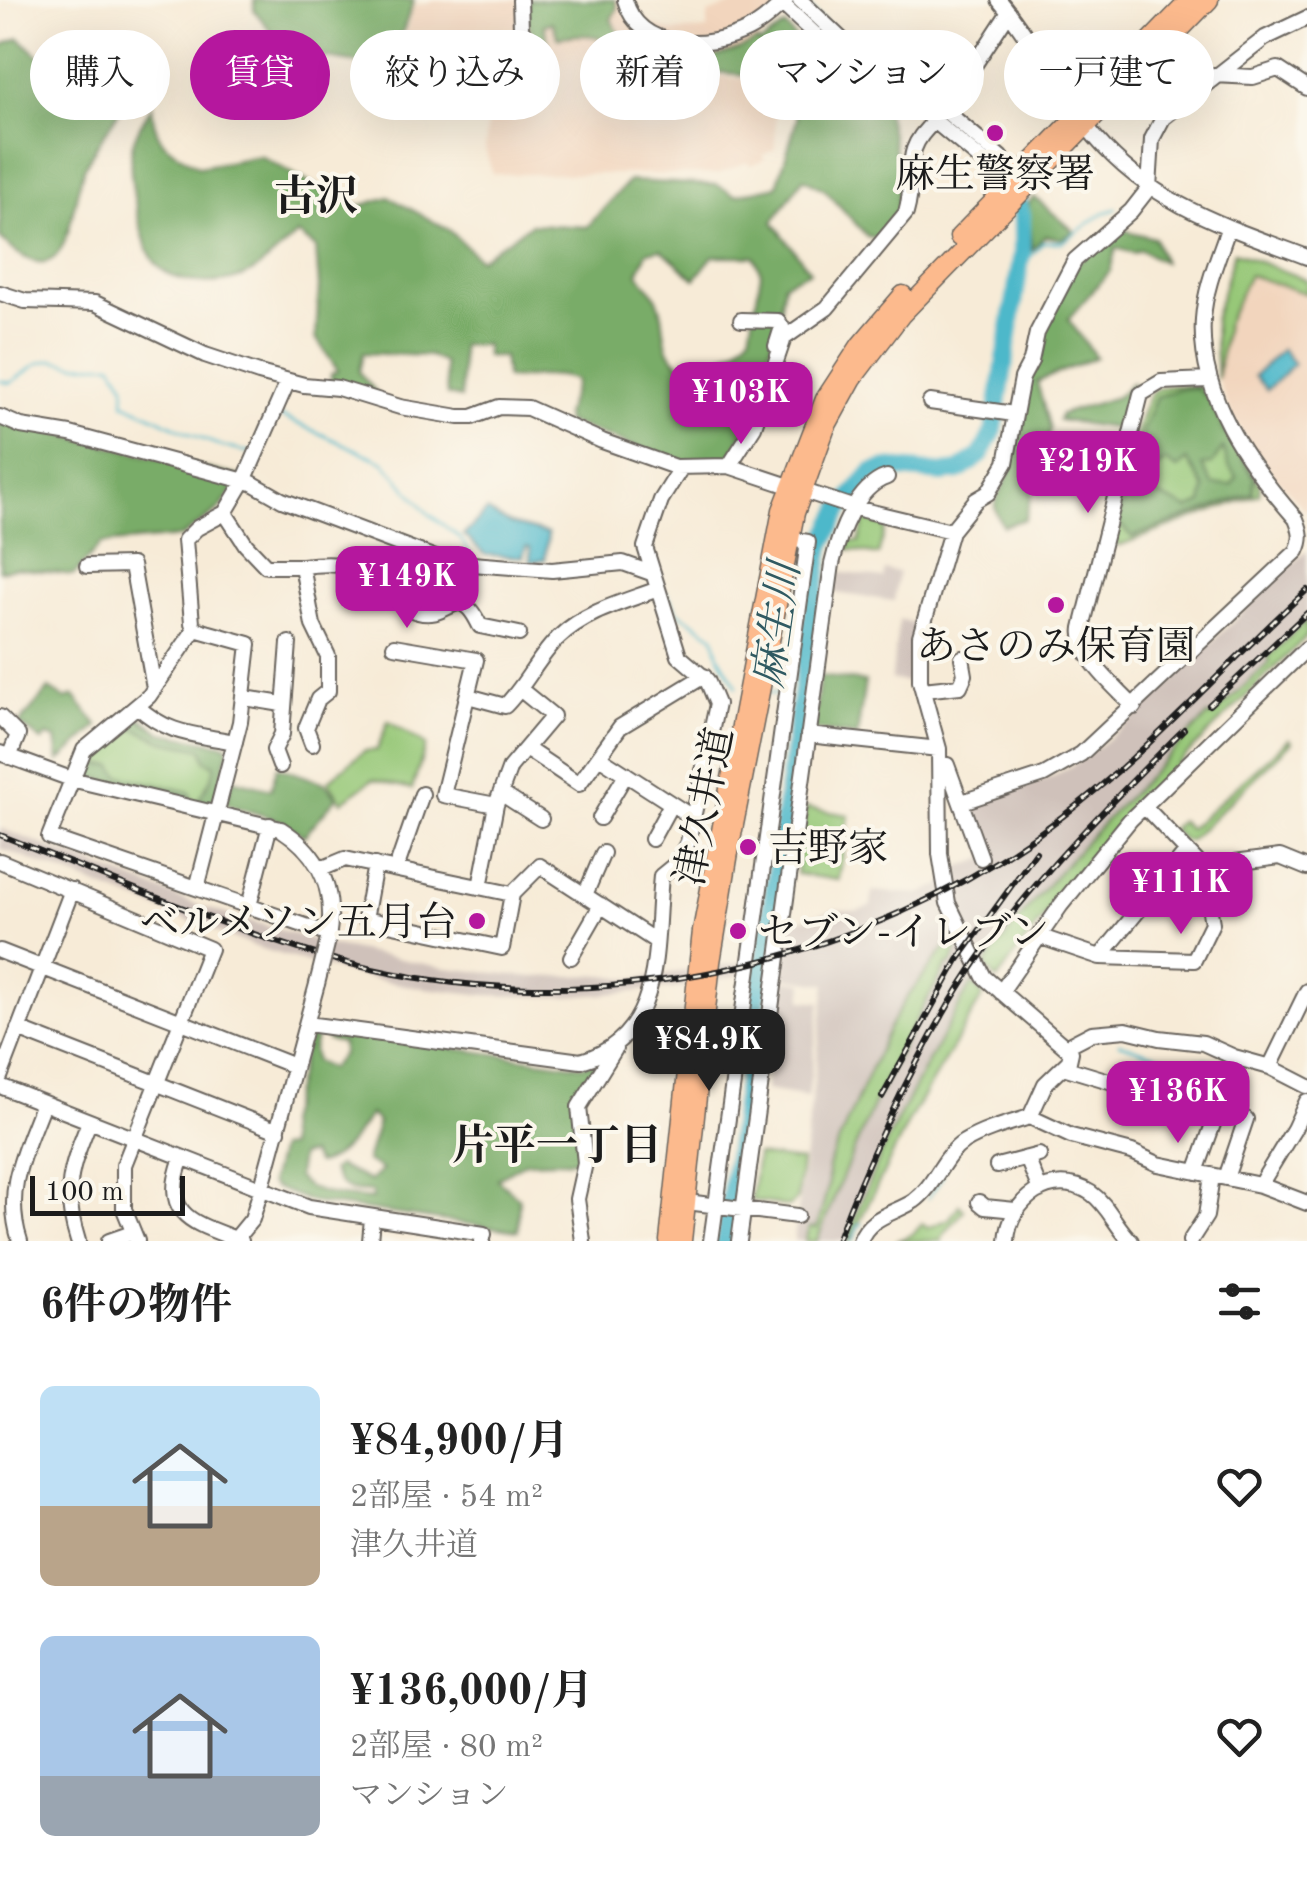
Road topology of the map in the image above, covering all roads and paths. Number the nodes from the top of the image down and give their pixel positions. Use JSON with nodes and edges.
{"nodes":[{"id":1,"x":520,"y":0,"type":"edge"},
{"id":2,"x":625,"y":0,"type":"edge"},
{"id":3,"x":1190,"y":0,"type":"edge"},
{"id":4,"x":1209,"y":0,"type":"edge"},
{"id":5,"x":787,"y":1,"type":"edge"},
{"id":6,"x":1004,"y":6,"type":"edge"},
{"id":7,"x":1307,"y":18,"type":"edge"},
{"id":8,"x":523,"y":30,"type":"edge"},
{"id":9,"x":1020,"y":30,"type":"edge"},
{"id":10,"x":1163,"y":30,"type":"edge"},
{"id":11,"x":1177,"y":30,"type":"edge"},
{"id":12,"x":1214,"y":76,"type":"joint"},
{"id":13,"x":1307,"y":88,"type":"edge"},
{"id":14,"x":1082,"y":120,"type":"joint"},
{"id":15,"x":1163,"y":120,"type":"edge"},
{"id":16,"x":945,"y":121,"type":"junction"},
{"id":17,"x":1149,"y":188,"type":"junction"},
{"id":18,"x":1013,"y":189,"type":"junction"},
{"id":19,"x":1228,"y":229,"type":"junction"},
{"id":20,"x":1307,"y":258,"type":"edge"},
{"id":21,"x":0,"y":293,"type":"edge"},
{"id":22,"x":742,"y":320,"type":"dead end"},
{"id":23,"x":775,"y":356,"type":"junction"},
{"id":24,"x":1208,"y":380,"type":"junction"},
{"id":25,"x":288,"y":381,"type":"junction"},
{"id":26,"x":930,"y":402,"type":"dead end"},
{"id":27,"x":1003,"y":412,"type":"junction"},
{"id":28,"x":0,"y":416,"type":"edge"},
{"id":29,"x":729,"y":466,"type":"junction"},
{"id":30,"x":681,"y":468,"type":"junction"},
{"id":31,"x":887,"y":476,"type":"dead end"},
{"id":32,"x":244,"y":481,"type":"junction"},
{"id":33,"x":795,"y":487,"type":"junction"},
{"id":34,"x":848,"y":506,"type":"junction"},
{"id":35,"x":224,"y":513,"type":"junction"},
{"id":36,"x":951,"y":531,"type":"junction"},
{"id":37,"x":789,"y":539,"type":"junction"},
{"id":38,"x":462,"y":564,"type":"junction"},
{"id":39,"x":87,"y":566,"type":"dead end"},
{"id":40,"x":302,"y":566,"type":"junction"},
{"id":41,"x":652,"y":573,"type":"junction"},
{"id":42,"x":480,"y":577,"type":"dead end"},
{"id":43,"x":658,"y":589,"type":"junction"},
{"id":44,"x":196,"y":628,"type":"junction"},
{"id":45,"x":519,"y":634,"type":"dead end"},
{"id":46,"x":289,"y":643,"type":"dead end"},
{"id":47,"x":394,"y":646,"type":"dead end"},
{"id":48,"x":1307,"y":648,"type":"edge"},
{"id":49,"x":962,"y":658,"type":"dead end"},
{"id":50,"x":704,"y":676,"type":"junction"},
{"id":51,"x":761,"y":685,"type":"junction"},
{"id":52,"x":154,"y":688,"type":"junction"},
{"id":53,"x":788,"y":689,"type":"junction"},
{"id":54,"x":522,"y":690,"type":"junction"},
{"id":55,"x":923,"y":690,"type":"junction"},
{"id":56,"x":468,"y":696,"type":"junction"},
{"id":57,"x":245,"y":698,"type":"junction"},
{"id":58,"x":282,"y":704,"type":"junction"},
{"id":59,"x":136,"y":706,"type":"junction"},
{"id":60,"x":1134,"y":707,"type":"junction"},
{"id":61,"x":0,"y":716,"type":"edge"},
{"id":62,"x":808,"y":735,"type":"junction"},
{"id":63,"x":235,"y":742,"type":"junction"},
{"id":64,"x":312,"y":744,"type":"dead end"},
{"id":65,"x":527,"y":749,"type":"junction"},
{"id":66,"x":4,"y":755,"type":"edge"},
{"id":67,"x":599,"y":757,"type":"junction"},
{"id":68,"x":940,"y":757,"type":"junction"},
{"id":69,"x":280,"y":766,"type":"dead end"},
{"id":70,"x":626,"y":774,"type":"junction"},
{"id":71,"x":71,"y":780,"type":"junction"},
{"id":72,"x":422,"y":794,"type":"dead end"},
{"id":73,"x":499,"y":799,"type":"junction"},
{"id":74,"x":962,"y":802,"type":"junction"},
{"id":75,"x":672,"y":804,"type":"junction"},
{"id":76,"x":1144,"y":806,"type":"junction"},
{"id":77,"x":217,"y":812,"type":"junction"},
{"id":78,"x":692,"y":817,"type":"junction"},
{"id":79,"x":600,"y":818,"type":"dead end"},
{"id":80,"x":542,"y":819,"type":"dead end"},
{"id":81,"x":270,"y":824,"type":"junction"},
{"id":82,"x":652,"y":839,"type":"dead end"},
{"id":83,"x":1187,"y":851,"type":"junction"},
{"id":84,"x":603,"y":853,"type":"dead end"},
{"id":85,"x":981,"y":858,"type":"dead end"},
{"id":86,"x":0,"y":861,"type":"edge"},
{"id":87,"x":375,"y":865,"type":"junction"},
{"id":88,"x":1202,"y":867,"type":"junction"},
{"id":89,"x":1307,"y":868,"type":"edge"},
{"id":90,"x":396,"y":869,"type":"junction"},
{"id":91,"x":321,"y":870,"type":"junction"},
{"id":92,"x":480,"y":887,"type":"junction"},
{"id":93,"x":197,"y":888,"type":"junction"},
{"id":94,"x":72,"y":890,"type":"junction"},
{"id":95,"x":512,"y":894,"type":"junction"},
{"id":96,"x":585,"y":895,"type":"junction"},
{"id":97,"x":601,"y":905,"type":"junction"},
{"id":98,"x":248,"y":906,"type":"junction"},
{"id":99,"x":1038,"y":936,"type":"junction"},
{"id":100,"x":329,"y":937,"type":"junction"},
{"id":101,"x":654,"y":940,"type":"junction"},
{"id":102,"x":0,"y":951,"type":"edge"},
{"id":103,"x":1100,"y":956,"type":"junction"},
{"id":104,"x":571,"y":957,"type":"dead end"},
{"id":105,"x":42,"y":968,"type":"junction"},
{"id":106,"x":1307,"y":991,"type":"edge"},
{"id":107,"x":1001,"y":992,"type":"junction"},
{"id":108,"x":181,"y":1022,"type":"junction"},
{"id":109,"x":307,"y":1024,"type":"junction"},
{"id":110,"x":18,"y":1029,"type":"junction"},
{"id":111,"x":618,"y":1044,"type":"junction"},
{"id":112,"x":1067,"y":1046,"type":"junction"},
{"id":113,"x":294,"y":1066,"type":"junction"},
{"id":114,"x":1270,"y":1067,"type":"junction"},
{"id":115,"x":1063,"y":1068,"type":"junction"},
{"id":116,"x":0,"y":1076,"type":"edge"},
{"id":117,"x":156,"y":1082,"type":"junction"},
{"id":118,"x":1119,"y":1084,"type":"dead end"},
{"id":119,"x":0,"y":1086,"type":"edge"},
{"id":120,"x":1307,"y":1086,"type":"edge"},
{"id":121,"x":1307,"y":1101,"type":"edge"},
{"id":122,"x":43,"y":1103,"type":"junction"},
{"id":123,"x":1030,"y":1117,"type":"junction"},
{"id":124,"x":89,"y":1122,"type":"junction"},
{"id":125,"x":278,"y":1131,"type":"junction"},
{"id":126,"x":133,"y":1139,"type":"junction"},
{"id":127,"x":182,"y":1158,"type":"junction"},
{"id":128,"x":997,"y":1166,"type":"dead end"},
{"id":129,"x":1211,"y":1175,"type":"junction"},
{"id":130,"x":1260,"y":1185,"type":"junction"},
{"id":131,"x":262,"y":1190,"type":"junction"},
{"id":132,"x":1040,"y":1190,"type":"junction"},
{"id":133,"x":687,"y":1202,"type":"junction"},
{"id":134,"x":980,"y":1202,"type":"dead end"},
{"id":135,"x":1307,"y":1203,"type":"edge"},
{"id":136,"x":718,"y":1206,"type":"junction"},
{"id":137,"x":741,"y":1209,"type":"junction"},
{"id":138,"x":1015,"y":1210,"type":"junction"},
{"id":139,"x":797,"y":1216,"type":"dead end"},
{"id":140,"x":372,"y":1218,"type":"junction"},
{"id":141,"x":134,"y":1237,"type":"edge"},
{"id":142,"x":237,"y":1240,"type":"edge"},
{"id":143,"x":20,"y":1241,"type":"edge"},
{"id":144,"x":78,"y":1241,"type":"edge"},
{"id":145,"x":109,"y":1241,"type":"edge"},
{"id":146,"x":370,"y":1241,"type":"edge"},
{"id":147,"x":482,"y":1241,"type":"edge"},
{"id":148,"x":582,"y":1241,"type":"edge"},
{"id":149,"x":669,"y":1241,"type":"edge"},
{"id":150,"x":682,"y":1241,"type":"edge"},
{"id":151,"x":711,"y":1241,"type":"edge"},
{"id":152,"x":738,"y":1241,"type":"edge"},
{"id":153,"x":860,"y":1241,"type":"edge"},
{"id":154,"x":1007,"y":1241,"type":"edge"},
{"id":155,"x":1131,"y":1241,"type":"edge"},
{"id":156,"x":1190,"y":1241,"type":"edge"}],
"edges":[{"from":1,"to":8,"type":"street"},
{"from":2,"to":5,"type":"street"},
{"from":3,"to":10,"type":"main road","name":"津久井道"},
{"from":4,"to":11,"type":"main road","name":"津久井道"},
{"from":5,"to":16,"type":"street"},
{"from":6,"to":9,"type":"street"},
{"from":6,"to":16,"type":"street"},
{"from":7,"to":12,"type":"street"},
{"from":12,"to":13,"type":"street"},
{"from":14,"to":17,"type":"street"},
{"from":14,"to":18,"type":"main road","name":"津久井道"},
{"from":15,"to":17,"type":"street"},
{"from":16,"to":18,"type":"street"},
{"from":16,"to":23,"type":"street"},
{"from":17,"to":19,"type":"street"},
{"from":17,"to":27,"type":"street"},
{"from":18,"to":33,"type":"main road","name":"津久井道"},
{"from":19,"to":20,"type":"street"},
{"from":19,"to":24,"type":"street"},
{"from":21,"to":25,"type":"street"},
{"from":22,"to":23,"type":"street"},
{"from":23,"to":29,"type":"street"},
{"from":24,"to":60,"type":"street"},
{"from":24,"to":60,"type":"street"},
{"from":25,"to":30,"type":"street"},
{"from":25,"to":32,"type":"street"},
{"from":26,"to":27,"type":"street"},
{"from":27,"to":36,"type":"street"},
{"from":28,"to":32,"type":"street"},
{"from":29,"to":30,"type":"street"},
{"from":29,"to":33,"type":"street"},
{"from":30,"to":41,"type":"street"},
{"from":31,"to":34,"type":"street"},
{"from":32,"to":35,"type":"street"},
{"from":32,"to":38,"type":"street"},
{"from":33,"to":34,"type":"street"},
{"from":33,"to":37,"type":"main road","name":"津久井道"},
{"from":33,"to":149,"type":"main road","name":"津久井道"},
{"from":34,"to":36,"type":"street"},
{"from":34,"to":62,"type":"street"},
{"from":35,"to":40,"type":"street"},
{"from":35,"to":44,"type":"street"},
{"from":36,"to":55,"type":"street"},
{"from":37,"to":51,"type":"main road","name":"津久井道"},
{"from":37,"to":53,"type":"street"},
{"from":38,"to":41,"type":"street"},
{"from":38,"to":42,"type":"street"},
{"from":39,"to":52,"type":"street"},
{"from":40,"to":45,"type":"street"},
{"from":40,"to":64,"type":"street"},
{"from":41,"to":43,"type":"street"},
{"from":43,"to":50,"type":"street"},
{"from":43,"to":54,"type":"street"},
{"from":44,"to":52,"type":"street"},
{"from":44,"to":57,"type":"street"},
{"from":46,"to":58,"type":"street"},
{"from":47,"to":56,"type":"street"},
{"from":48,"to":76,"type":"street"},
{"from":49,"to":55,"type":"street"},
{"from":50,"to":67,"type":"street"},
{"from":50,"to":78,"type":"street"},
{"from":51,"to":53,"type":"street"},
{"from":51,"to":133,"type":"main road","name":"津久井道"},
{"from":52,"to":59,"type":"street"},
{"from":53,"to":136,"type":"street"},
{"from":54,"to":56,"type":"street"},
{"from":54,"to":65,"type":"street"},
{"from":55,"to":68,"type":"street"},
{"from":56,"to":73,"type":"street"},
{"from":57,"to":58,"type":"street"},
{"from":57,"to":63,"type":"street"},
{"from":58,"to":69,"type":"street"},
{"from":59,"to":63,"type":"street"},
{"from":59,"to":71,"type":"street"},
{"from":60,"to":74,"type":"street"},
{"from":61,"to":66,"type":"street"},
{"from":62,"to":68,"type":"street"},
{"from":62,"to":137,"type":"street"},
{"from":63,"to":77,"type":"street"},
{"from":65,"to":67,"type":"street"},
{"from":65,"to":73,"type":"street"},
{"from":66,"to":71,"type":"street"},
{"from":67,"to":70,"type":"street"},
{"from":68,"to":74,"type":"street"},
{"from":68,"to":107,"type":"street"},
{"from":70,"to":75,"type":"street"},
{"from":70,"to":79,"type":"street"},
{"from":71,"to":77,"type":"street"},
{"from":71,"to":93,"type":"street"},
{"from":72,"to":90,"type":"street"},
{"from":73,"to":80,"type":"street"},
{"from":73,"to":92,"type":"street"},
{"from":74,"to":85,"type":"street"},
{"from":75,"to":78,"type":"street"},
{"from":75,"to":82,"type":"street"},
{"from":76,"to":83,"type":"street"},
{"from":76,"to":99,"type":"street"},
{"from":77,"to":81,"type":"street"},
{"from":77,"to":93,"type":"street"},
{"from":78,"to":101,"type":"street"},
{"from":81,"to":91,"type":"street"},
{"from":81,"to":98,"type":"street"},
{"from":83,"to":88,"type":"street"},
{"from":83,"to":103,"type":"street"},
{"from":84,"to":96,"type":"street"},
{"from":86,"to":94,"type":"street"},
{"from":87,"to":90,"type":"street"},
{"from":87,"to":91,"type":"street"},
{"from":87,"to":95,"type":"street"},
{"from":88,"to":89,"type":"street"},
{"from":88,"to":103,"type":"street"},
{"from":90,"to":92,"type":"street"},
{"from":91,"to":100,"type":"street"},
{"from":92,"to":95,"type":"street"},
{"from":93,"to":98,"type":"street"},
{"from":94,"to":105,"type":"street"},
{"from":94,"to":108,"type":"street"},
{"from":95,"to":96,"type":"street"},
{"from":96,"to":97,"type":"street"},
{"from":97,"to":101,"type":"street"},
{"from":97,"to":104,"type":"street"},
{"from":98,"to":100,"type":"street"},
{"from":99,"to":103,"type":"street"},
{"from":99,"to":107,"type":"street"},
{"from":100,"to":109,"type":"street","bridge":true},
{"from":101,"to":111,"type":"street"},
{"from":102,"to":105,"type":"street"},
{"from":105,"to":108,"type":"street"},
{"from":105,"to":110,"type":"street"},
{"from":106,"to":114,"type":"street"},
{"from":107,"to":112,"type":"street"},
{"from":108,"to":113,"type":"street"},
{"from":108,"to":117,"type":"street"},
{"from":109,"to":111,"type":"street"},
{"from":109,"to":113,"type":"street"},
{"from":110,"to":116,"type":"street"},
{"from":110,"to":117,"type":"street"},
{"from":111,"to":148,"type":"street"},
{"from":112,"to":114,"type":"street"},
{"from":112,"to":115,"type":"street"},
{"from":113,"to":125,"type":"street"},
{"from":114,"to":120,"type":"street"},
{"from":115,"to":118,"type":"street"},
{"from":115,"to":123,"type":"street"},
{"from":117,"to":125,"type":"street"},
{"from":117,"to":126,"type":"street"},
{"from":119,"to":122,"type":"street"},
{"from":121,"to":130,"type":"street"},
{"from":122,"to":124,"type":"street"},
{"from":122,"to":143,"type":"street"},
{"from":123,"to":129,"type":"street"},
{"from":123,"to":153,"type":"street"},
{"from":124,"to":126,"type":"street"},
{"from":124,"to":144,"type":"street"},
{"from":125,"to":131,"type":"street"},
{"from":126,"to":127,"type":"street"},
{"from":126,"to":141,"type":"street"},
{"from":127,"to":131,"type":"street"},
{"from":127,"to":142,"type":"street"},
{"from":128,"to":132,"type":"street"},
{"from":129,"to":130,"type":"street"},
{"from":129,"to":156,"type":"street"},
{"from":130,"to":135,"type":"street"},
{"from":131,"to":140,"type":"street"},
{"from":131,"to":142,"type":"street"},
{"from":132,"to":138,"type":"street"},
{"from":132,"to":155,"type":"street"},
{"from":133,"to":136,"type":"street"},
{"from":133,"to":150,"type":"main road","name":"津久井道"},
{"from":134,"to":138,"type":"street"},
{"from":136,"to":137,"type":"street"},
{"from":136,"to":151,"type":"street"},
{"from":137,"to":139,"type":"street"},
{"from":137,"to":152,"type":"street"},
{"from":138,"to":154,"type":"street"},
{"from":140,"to":146,"type":"street"},
{"from":140,"to":147,"type":"street"},
{"from":141,"to":145,"type":"street"}]}
